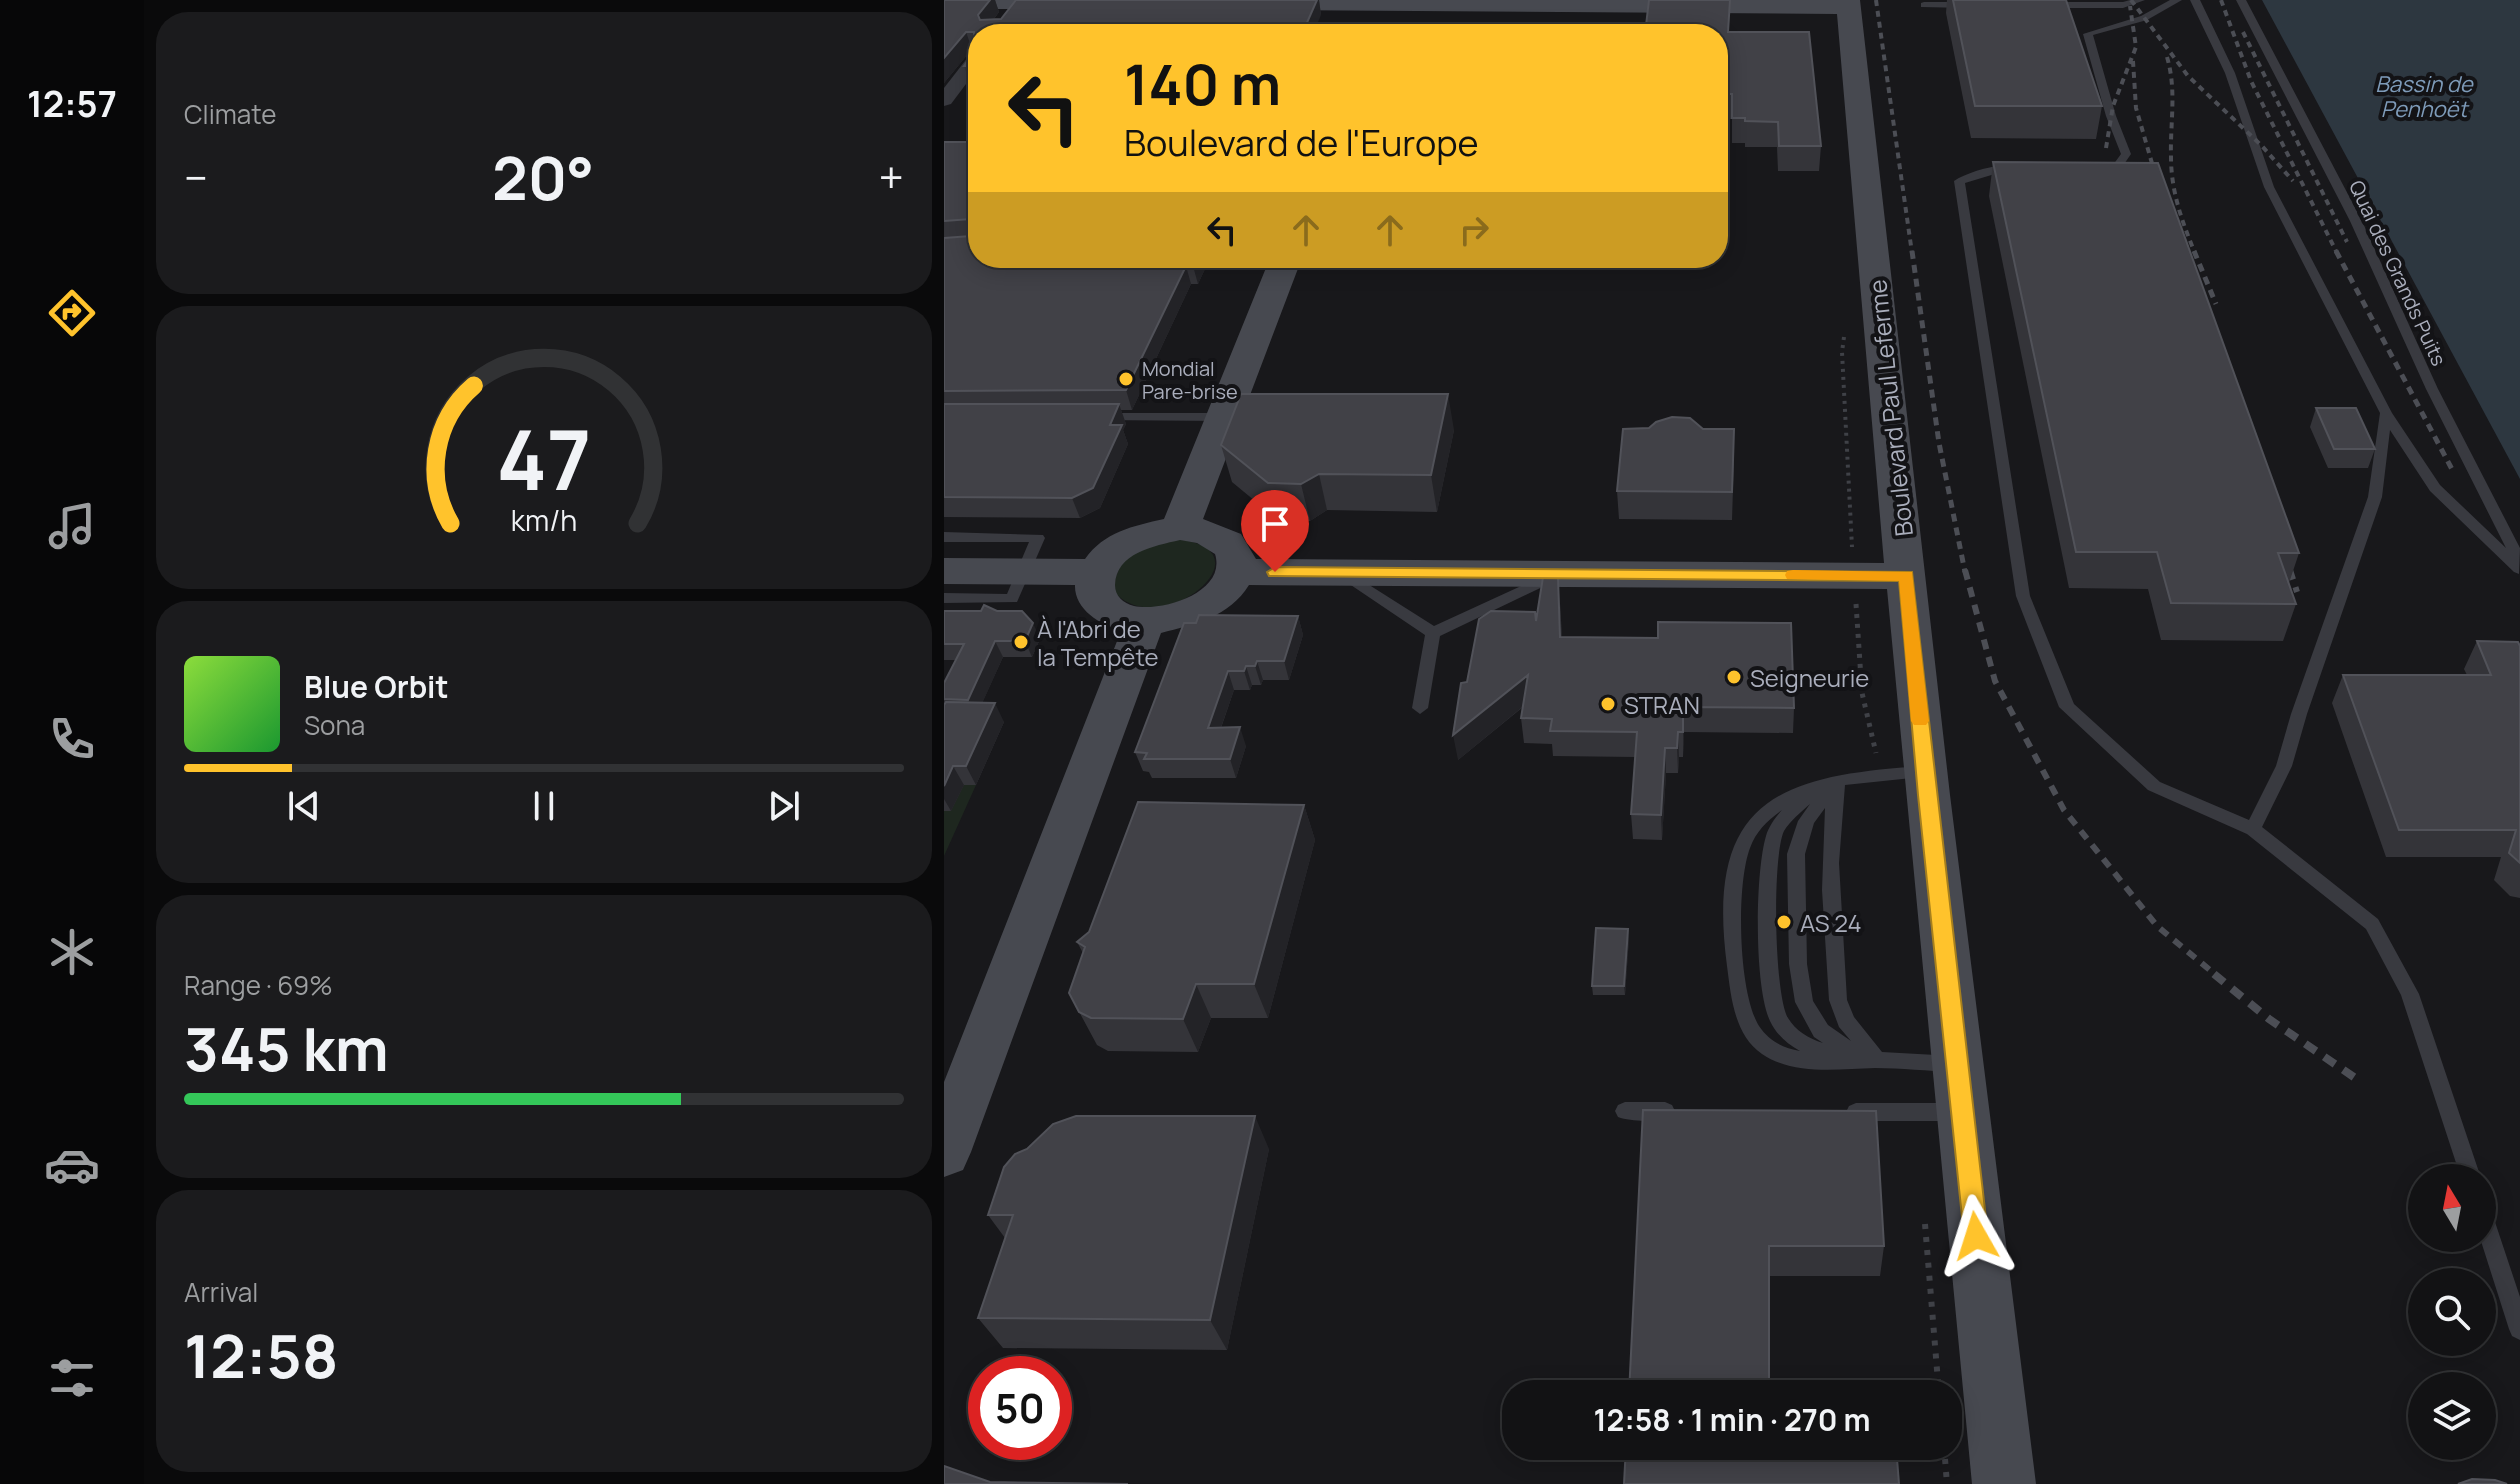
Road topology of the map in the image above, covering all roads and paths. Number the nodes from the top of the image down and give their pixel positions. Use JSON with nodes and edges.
{"nodes":[{"id":1,"x":2140,"y":0,"type":"edge"},
{"id":2,"x":2177,"y":0,"type":"edge"},
{"id":3,"x":2195,"y":0,"type":"edge"},
{"id":4,"x":2241,"y":0,"type":"edge"},
{"id":5,"x":1021,"y":1,"type":"edge"},
{"id":6,"x":944,"y":2,"type":"edge"},
{"id":7,"x":1097,"y":2,"type":"edge"},
{"id":8,"x":1381,"y":2,"type":"edge"},
{"id":9,"x":1236,"y":3,"type":"edge"},
{"id":10,"x":1848,"y":3,"type":"edge"},
{"id":11,"x":1924,"y":5,"type":"dead end"},
{"id":12,"x":1985,"y":5,"type":"edge"},
{"id":13,"x":2031,"y":5,"type":"edge"},
{"id":14,"x":1004,"y":23,"type":"edge"},
{"id":15,"x":1373,"y":24,"type":"edge"},
{"id":16,"x":968,"y":69,"type":"edge"},
{"id":17,"x":968,"y":92,"type":"edge"},
{"id":18,"x":948,"y":95,"type":"edge"},
{"id":19,"x":2026,"y":169,"type":"edge"},
{"id":20,"x":2086,"y":169,"type":"edge"},
{"id":21,"x":1282,"y":268,"type":"edge"},
{"id":22,"x":2386,"y":413,"type":"junction"},
{"id":23,"x":1086,"y":416,"type":"edge"},
{"id":24,"x":1224,"y":417,"type":"junction"},
{"id":25,"x":1180,"y":528,"type":"junction"},
{"id":26,"x":944,"y":537,"type":"edge"},
{"id":27,"x":2520,"y":562,"type":"edge"},
{"id":28,"x":2520,"y":569,"type":"edge"},
{"id":29,"x":944,"y":571,"type":"edge"},
{"id":30,"x":1025,"y":572,"type":"junction"},
{"id":31,"x":1094,"y":572,"type":"junction"},
{"id":32,"x":1236,"y":572,"type":"junction"},
{"id":33,"x":1342,"y":573,"type":"junction"},
{"id":34,"x":1559,"y":574,"type":"junction"},
{"id":35,"x":1907,"y":576,"type":"junction"},
{"id":36,"x":944,"y":598,"type":"edge"},
{"id":37,"x":1145,"y":621,"type":"junction"},
{"id":38,"x":1433,"y":633,"type":"junction"},
{"id":39,"x":1420,"y":708,"type":"dead end"},
{"id":40,"x":1925,"y":772,"type":"junction"},
{"id":41,"x":1838,"y":780,"type":"junction"},
{"id":42,"x":2253,"y":829,"type":"junction"},
{"id":43,"x":1877,"y":1060,"type":"junction"},
{"id":44,"x":1960,"y":1088,"type":"junction"},
{"id":45,"x":1625,"y":1111,"type":"dead end"},
{"id":46,"x":1679,"y":1111,"type":"edge"},
{"id":47,"x":1834,"y":1112,"type":"edge"},
{"id":48,"x":947,"y":1134,"type":"edge"},
{"id":49,"x":2466,"y":1164,"type":"edge"},
{"id":50,"x":2495,"y":1252,"type":"edge"},
{"id":51,"x":2520,"y":1329,"type":"edge"},
{"id":52,"x":1945,"y":1460,"type":"edge"},
{"id":53,"x":1947,"y":1484,"type":"edge"},
{"id":54,"x":2004,"y":1484,"type":"edge"}],
"edges":[{"from":1,"to":13,"type":"lane"},
{"from":2,"to":20,"type":"lane"},
{"from":3,"to":22,"type":"lane"},
{"from":4,"to":27,"type":"lane","name":"Quai des Grands Puits"},
{"from":5,"to":6,"type":"main road"},
{"from":5,"to":7,"type":"main road"},
{"from":5,"to":14,"type":"street"},
{"from":8,"to":9,"type":"main road"},
{"from":8,"to":10,"type":"main road"},
{"from":8,"to":15,"type":"main road"},
{"from":10,"to":35,"type":"main road","name":"Boulevard Paul Leferme"},
{"from":11,"to":12,"type":"lane"},
{"from":16,"to":18,"type":"street"},
{"from":17,"to":18,"type":"street"},
{"from":19,"to":42,"type":"lane"},
{"from":21,"to":24,"type":"main road"},
{"from":22,"to":28,"type":"lane"},
{"from":22,"to":42,"type":"lane"},
{"from":23,"to":24,"type":"lane"},
{"from":24,"to":25,"type":"main road"},
{"from":25,"to":31,"type":"main road"},
{"from":25,"to":32,"type":"main road"},
{"from":26,"to":30,"type":"lane"},
{"from":29,"to":30,"type":"main road"},
{"from":30,"to":31,"type":"main road"},
{"from":30,"to":36,"type":"lane"},
{"from":31,"to":37,"type":"main road"},
{"from":32,"to":33,"type":"main road"},
{"from":32,"to":37,"type":"main road"},
{"from":33,"to":34,"type":"main road"},
{"from":33,"to":38,"type":"lane"},
{"from":34,"to":35,"type":"main road"},
{"from":34,"to":38,"type":"lane"},
{"from":35,"to":40,"type":"main road","name":"Boulevard Paul Leferme"},
{"from":37,"to":48,"type":"main road"},
{"from":38,"to":39,"type":"lane"},
{"from":40,"to":41,"type":"lane"},
{"from":40,"to":44,"type":"main road","name":"Boulevard Paul Leferme"},
{"from":41,"to":43,"type":"lane"},
{"from":41,"to":43,"type":"lane"},
{"from":41,"to":43,"type":"lane"},
{"from":41,"to":43,"type":"lane"},
{"from":42,"to":49,"type":"lane"},
{"from":43,"to":44,"type":"lane"},
{"from":44,"to":47,"type":"lane"},
{"from":44,"to":54,"type":"main road","name":"Boulevard Paul Leferme"},
{"from":45,"to":46,"type":"lane"},
{"from":50,"to":51,"type":"lane"},
{"from":52,"to":53,"type":"path"}]}
